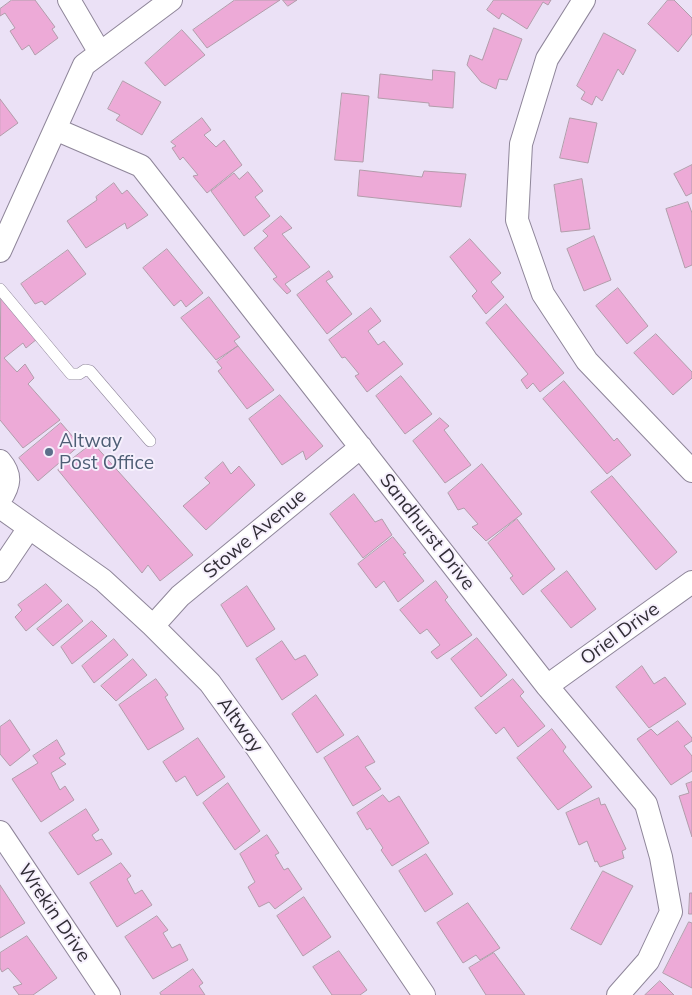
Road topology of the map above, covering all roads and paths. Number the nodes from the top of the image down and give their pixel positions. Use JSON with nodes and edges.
{"nodes":[{"id":1,"x":69,"y":0,"type":"edge"},
{"id":2,"x":171,"y":0,"type":"edge"},
{"id":3,"x":584,"y":0,"type":"edge"},
{"id":4,"x":100,"y":53,"type":"junction"},
{"id":5,"x":55,"y":129,"type":"junction"},
{"id":6,"x":0,"y":251,"type":"edge"},
{"id":7,"x":0,"y":289,"type":"edge"},
{"id":8,"x":150,"y":441,"type":"dead end"},
{"id":9,"x":360,"y":447,"type":"junction"},
{"id":10,"x":0,"y":461,"type":"edge"},
{"id":11,"x":692,"y":471,"type":"edge"},
{"id":12,"x":0,"y":500,"type":"edge"},
{"id":13,"x":0,"y":507,"type":"edge"},
{"id":14,"x":29,"y":528,"type":"junction"},
{"id":15,"x":0,"y":571,"type":"edge"},
{"id":16,"x":692,"y":582,"type":"edge"},
{"id":17,"x":153,"y":626,"type":"junction"},
{"id":18,"x":547,"y":686,"type":"junction"},
{"id":19,"x":0,"y":832,"type":"edge"},
{"id":20,"x":109,"y":995,"type":"edge"},
{"id":21,"x":424,"y":995,"type":"edge"},
{"id":22,"x":618,"y":995,"type":"edge"}],
"edges":[{"from":1,"to":4,"type":"street"},
{"from":2,"to":4,"type":"street"},
{"from":3,"to":11,"type":"street"},
{"from":4,"to":5,"type":"street"},
{"from":5,"to":6,"type":"street"},
{"from":5,"to":9,"type":"street","name":"Sandhurst Drive"},
{"from":7,"to":8,"type":"lane"},
{"from":9,"to":17,"type":"street","name":"Stowe Avenue"},
{"from":9,"to":18,"type":"street","name":"Sandhurst Drive"},
{"from":10,"to":12,"type":"street"},
{"from":13,"to":14,"type":"street","name":"Altway"},
{"from":14,"to":15,"type":"street"},
{"from":14,"to":17,"type":"street","name":"Altway"},
{"from":16,"to":18,"type":"street","name":"Oriel Drive"},
{"from":17,"to":21,"type":"street","name":"Altway"},
{"from":18,"to":22,"type":"street","name":"Sandhurst Drive"},
{"from":19,"to":20,"type":"street","name":"Wrekin Drive"}]}
